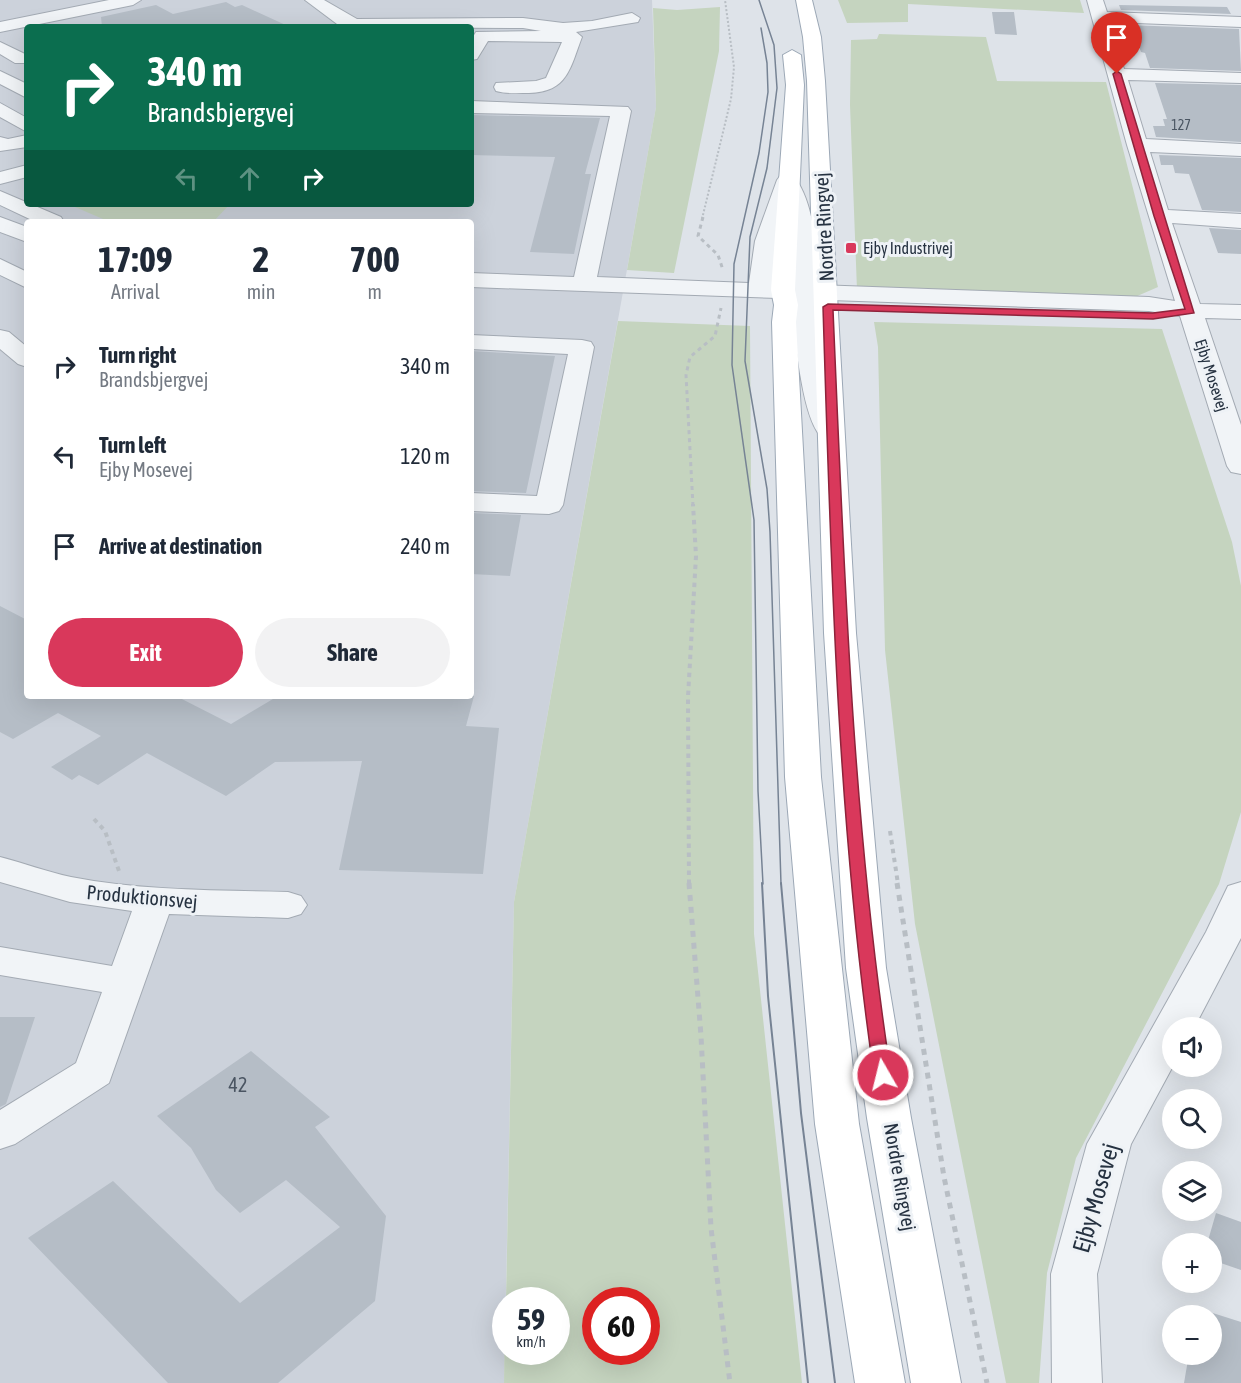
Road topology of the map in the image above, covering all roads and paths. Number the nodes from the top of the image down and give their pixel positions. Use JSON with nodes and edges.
{"nodes":[{"id":1,"x":133,"y":0,"type":"edge"},
{"id":2,"x":313,"y":0,"type":"edge"},
{"id":3,"x":725,"y":0,"type":"edge"},
{"id":4,"x":804,"y":0,"type":"edge"},
{"id":5,"x":1098,"y":8,"type":"edge"},
{"id":6,"x":632,"y":18,"type":"dead end"},
{"id":7,"x":1241,"y":22,"type":"edge"},
{"id":8,"x":0,"y":27,"type":"edge"},
{"id":9,"x":791,"y":37,"type":"dead end"},
{"id":10,"x":24,"y":38,"type":"edge"},
{"id":11,"x":0,"y":45,"type":"edge"},
{"id":12,"x":474,"y":50,"type":"edge"},
{"id":13,"x":21,"y":59,"type":"dead end"},
{"id":14,"x":1117,"y":74,"type":"junction"},
{"id":15,"x":0,"y":76,"type":"edge"},
{"id":16,"x":1241,"y":78,"type":"edge"},
{"id":17,"x":482,"y":86,"type":"dead end"},
{"id":18,"x":24,"y":90,"type":"edge"},
{"id":19,"x":474,"y":106,"type":"edge"},
{"id":20,"x":0,"y":109,"type":"edge"},
{"id":21,"x":24,"y":124,"type":"edge"},
{"id":22,"x":24,"y":142,"type":"edge"},
{"id":23,"x":0,"y":143,"type":"edge"},
{"id":24,"x":1137,"y":146,"type":"junction"},
{"id":25,"x":1241,"y":150,"type":"edge"},
{"id":26,"x":24,"y":172,"type":"edge"},
{"id":27,"x":0,"y":178,"type":"edge"},
{"id":28,"x":787,"y":180,"type":"junction"},
{"id":29,"x":0,"y":197,"type":"edge"},
{"id":30,"x":1159,"y":216,"type":"junction"},
{"id":31,"x":47,"y":219,"type":"edge"},
{"id":32,"x":1241,"y":221,"type":"edge"},
{"id":33,"x":0,"y":224,"type":"edge"},
{"id":34,"x":24,"y":235,"type":"edge"},
{"id":35,"x":0,"y":266,"type":"edge"},
{"id":36,"x":24,"y":279,"type":"edge"},
{"id":37,"x":474,"y":280,"type":"edge"},
{"id":38,"x":584,"y":284,"type":"junction"},
{"id":39,"x":474,"y":295,"type":"edge"},
{"id":40,"x":722,"y":295,"type":"junction"},
{"id":41,"x":799,"y":297,"type":"junction"},
{"id":42,"x":1191,"y":311,"type":"junction"},
{"id":43,"x":1241,"y":312,"type":"edge"},
{"id":44,"x":0,"y":337,"type":"edge"},
{"id":45,"x":474,"y":342,"type":"edge"},
{"id":46,"x":24,"y":357,"type":"edge"},
{"id":47,"x":24,"y":360,"type":"edge"},
{"id":48,"x":0,"y":368,"type":"edge"},
{"id":49,"x":1233,"y":412,"type":"edge"},
{"id":50,"x":1241,"y":466,"type":"edge"},
{"id":51,"x":474,"y":502,"type":"edge"},
{"id":52,"x":94,"y":819,"type":"dead end"},
{"id":53,"x":889,"y":825,"type":"dead end"},
{"id":54,"x":0,"y":869,"type":"edge"},
{"id":55,"x":1241,"y":895,"type":"edge"},
{"id":56,"x":136,"y":899,"type":"junction"},
{"id":57,"x":288,"y":904,"type":"dead end"},
{"id":58,"x":0,"y":961,"type":"edge"},
{"id":59,"x":124,"y":982,"type":"junction"},
{"id":60,"x":1179,"y":1017,"type":"edge"},
{"id":61,"x":1162,"y":1048,"type":"edge"},
{"id":62,"x":0,"y":1132,"type":"edge"},
{"id":63,"x":730,"y":1383,"type":"edge"},
{"id":64,"x":880,"y":1383,"type":"edge"},
{"id":65,"x":936,"y":1383,"type":"edge"},
{"id":66,"x":987,"y":1383,"type":"edge"},
{"id":67,"x":1077,"y":1383,"type":"edge"}],
"edges":[{"from":1,"to":8,"type":"street"},
{"from":2,"to":6,"type":"street"},
{"from":3,"to":40,"type":"path"},
{"from":4,"to":41,"type":"main road","name":"Nordre Ringvej"},
{"from":5,"to":7,"type":"street","name":"Ejby Mosevej"},
{"from":5,"to":14,"type":"street","name":"Ejby Mosevej"},
{"from":9,"to":28,"type":"main road","name":"Nordre Ringvej"},
{"from":10,"to":11,"type":"street"},
{"from":11,"to":13,"type":"street"},
{"from":12,"to":17,"type":"street"},
{"from":14,"to":16,"type":"street"},
{"from":14,"to":24,"type":"street","name":"Ejby Mosevej"},
{"from":15,"to":18,"type":"street"},
{"from":19,"to":38,"type":"street"},
{"from":20,"to":21,"type":"street"},
{"from":22,"to":23,"type":"street"},
{"from":24,"to":25,"type":"street"},
{"from":24,"to":30,"type":"street","name":"Ejby Mosevej"},
{"from":26,"to":27,"type":"street"},
{"from":28,"to":41,"type":"street"},
{"from":28,"to":41,"type":"street"},
{"from":29,"to":31,"type":"street"},
{"from":30,"to":32,"type":"street"},
{"from":30,"to":42,"type":"street","name":"Ejby Mosevej"},
{"from":33,"to":34,"type":"street"},
{"from":35,"to":36,"type":"street"},
{"from":37,"to":38,"type":"street"},
{"from":38,"to":40,"type":"street"},
{"from":39,"to":40,"type":"street"},
{"from":40,"to":41,"type":"street"},
{"from":40,"to":63,"type":"path"},
{"from":41,"to":42,"type":"street"},
{"from":41,"to":64,"type":"main road","name":"Nordre Ringvej"},
{"from":41,"to":65,"type":"main road","name":"Nordre Ringvej"},
{"from":42,"to":43,"type":"street"},
{"from":42,"to":49,"type":"street","name":"Ejby Mosevej"},
{"from":44,"to":46,"type":"street"},
{"from":45,"to":51,"type":"street"},
{"from":47,"to":48,"type":"street"},
{"from":49,"to":50,"type":"street","name":"Ejby Mosevej"},
{"from":52,"to":56,"type":"path"},
{"from":53,"to":66,"type":"path"},
{"from":54,"to":56,"type":"street","name":"Produktionsvej"},
{"from":55,"to":60,"type":"street","name":"Ejby Mosevej"},
{"from":56,"to":57,"type":"street","name":"Produktionsvej"},
{"from":56,"to":59,"type":"street"},
{"from":58,"to":59,"type":"street"},
{"from":59,"to":62,"type":"street"},
{"from":61,"to":67,"type":"street","name":"Ejby Mosevej"}]}
